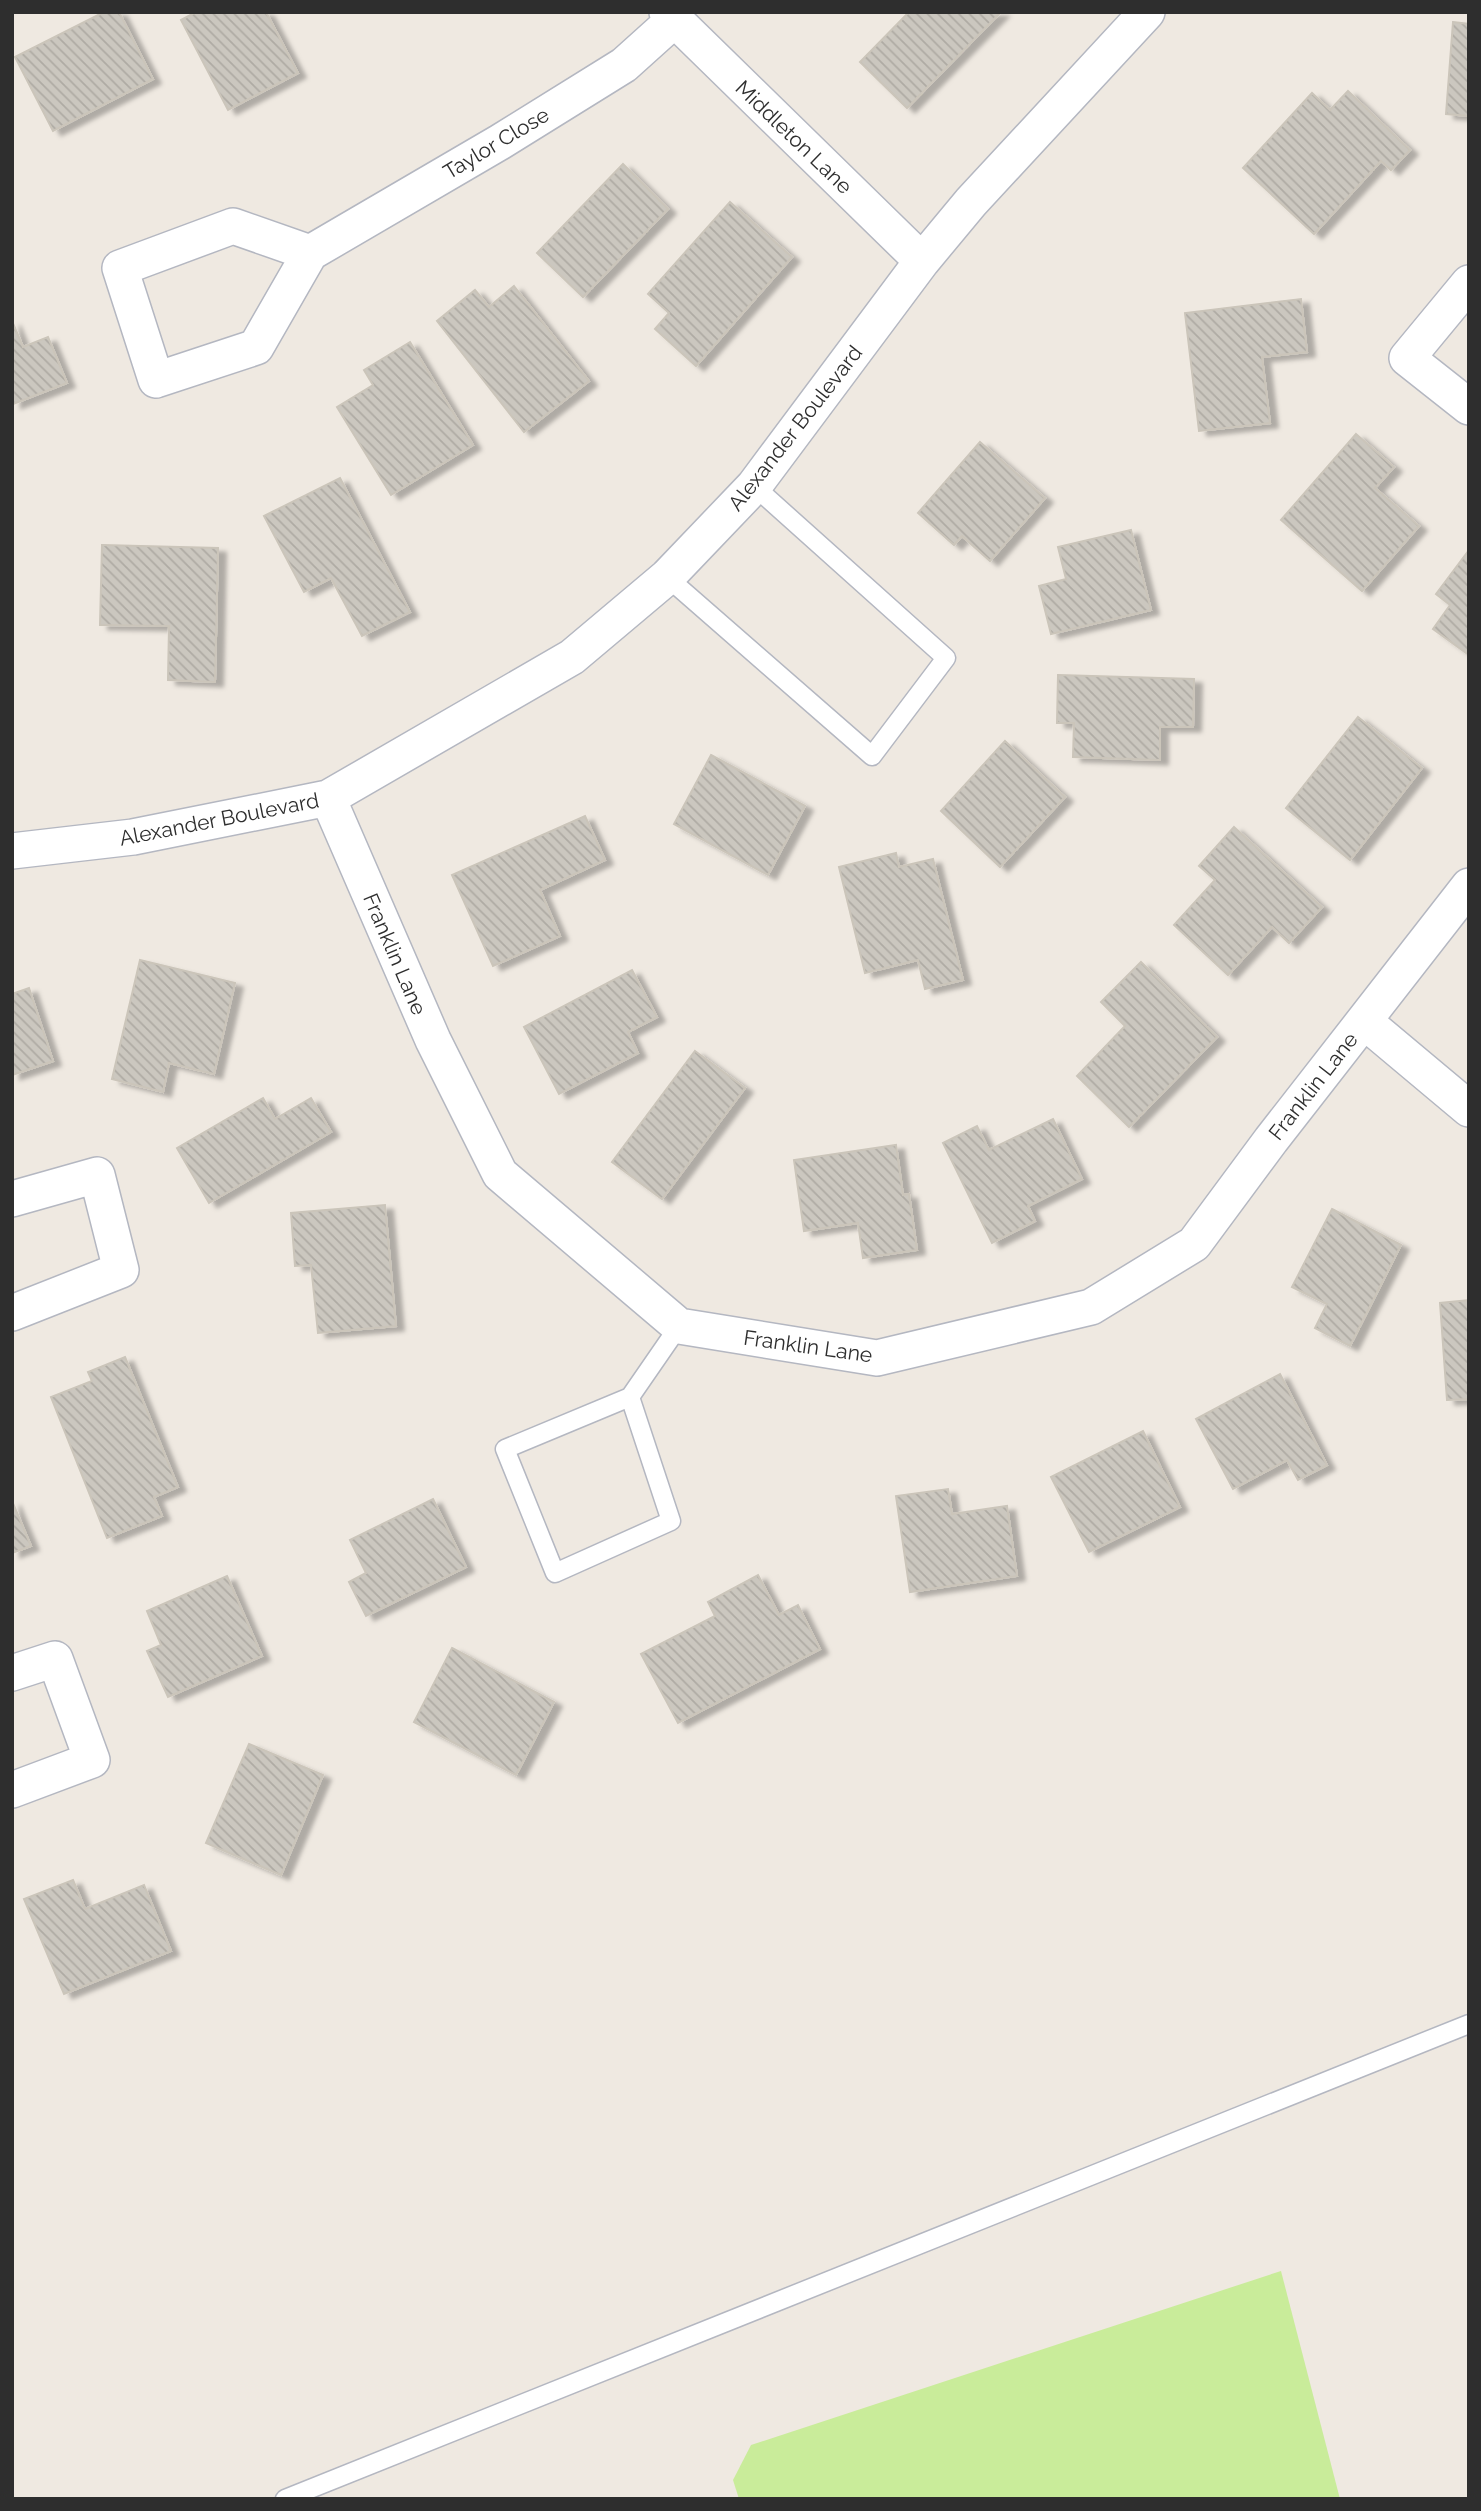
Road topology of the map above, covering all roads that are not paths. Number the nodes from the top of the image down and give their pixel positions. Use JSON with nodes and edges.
{"nodes":[{"id":1,"x":1147,"y":12,"type":"edge"},
{"id":2,"x":671,"y":16,"type":"edge"},
{"id":3,"x":310,"y":253,"type":"junction"},
{"id":4,"x":922,"y":261,"type":"junction"},
{"id":5,"x":1469,"y":283,"type":"edge"},
{"id":6,"x":1469,"y":407,"type":"edge"},
{"id":7,"x":754,"y":486,"type":"junction"},
{"id":8,"x":667,"y":577,"type":"junction"},
{"id":9,"x":328,"y":798,"type":"junction"},
{"id":10,"x":12,"y":851,"type":"edge"},
{"id":11,"x":1469,"y":886,"type":"edge"},
{"id":12,"x":1364,"y":1021,"type":"junction"},
{"id":13,"x":1469,"y":1109,"type":"edge"},
{"id":14,"x":12,"y":1199,"type":"edge"},
{"id":15,"x":12,"y":1313,"type":"edge"},
{"id":16,"x":679,"y":1326,"type":"junction"},
{"id":17,"x":630,"y":1397,"type":"junction"},
{"id":18,"x":12,"y":1673,"type":"edge"},
{"id":19,"x":12,"y":1790,"type":"edge"},
{"id":20,"x":1469,"y":2024,"type":"edge"},
{"id":21,"x":285,"y":2499,"type":"edge"}],
"edges":[{"from":1,"to":4,"type":"street","name":"Alexander Boulevard"},
{"from":2,"to":3,"type":"street","name":"Taylor Close"},
{"from":2,"to":4,"type":"street","name":"Middleton Lane"},
{"from":3,"to":3,"type":"street","name":"Taylor Close"},
{"from":4,"to":7,"type":"street","name":"Alexander Boulevard"},
{"from":5,"to":6,"type":"street"},
{"from":7,"to":8,"type":"street","name":"Alexander Boulevard"},
{"from":7,"to":8,"type":"lane"},
{"from":8,"to":9,"type":"street","name":"Alexander Boulevard"},
{"from":9,"to":10,"type":"street","name":"Alexander Boulevard"},
{"from":9,"to":16,"type":"street","name":"Franklin Lane"},
{"from":11,"to":12,"type":"street","name":"Franklin Lane"},
{"from":12,"to":13,"type":"street"},
{"from":12,"to":16,"type":"street","name":"Franklin Lane"},
{"from":14,"to":15,"type":"street"},
{"from":16,"to":17,"type":"lane"},
{"from":17,"to":17,"type":"lane"},
{"from":18,"to":19,"type":"street"},
{"from":20,"to":21,"type":"lane"}]}
